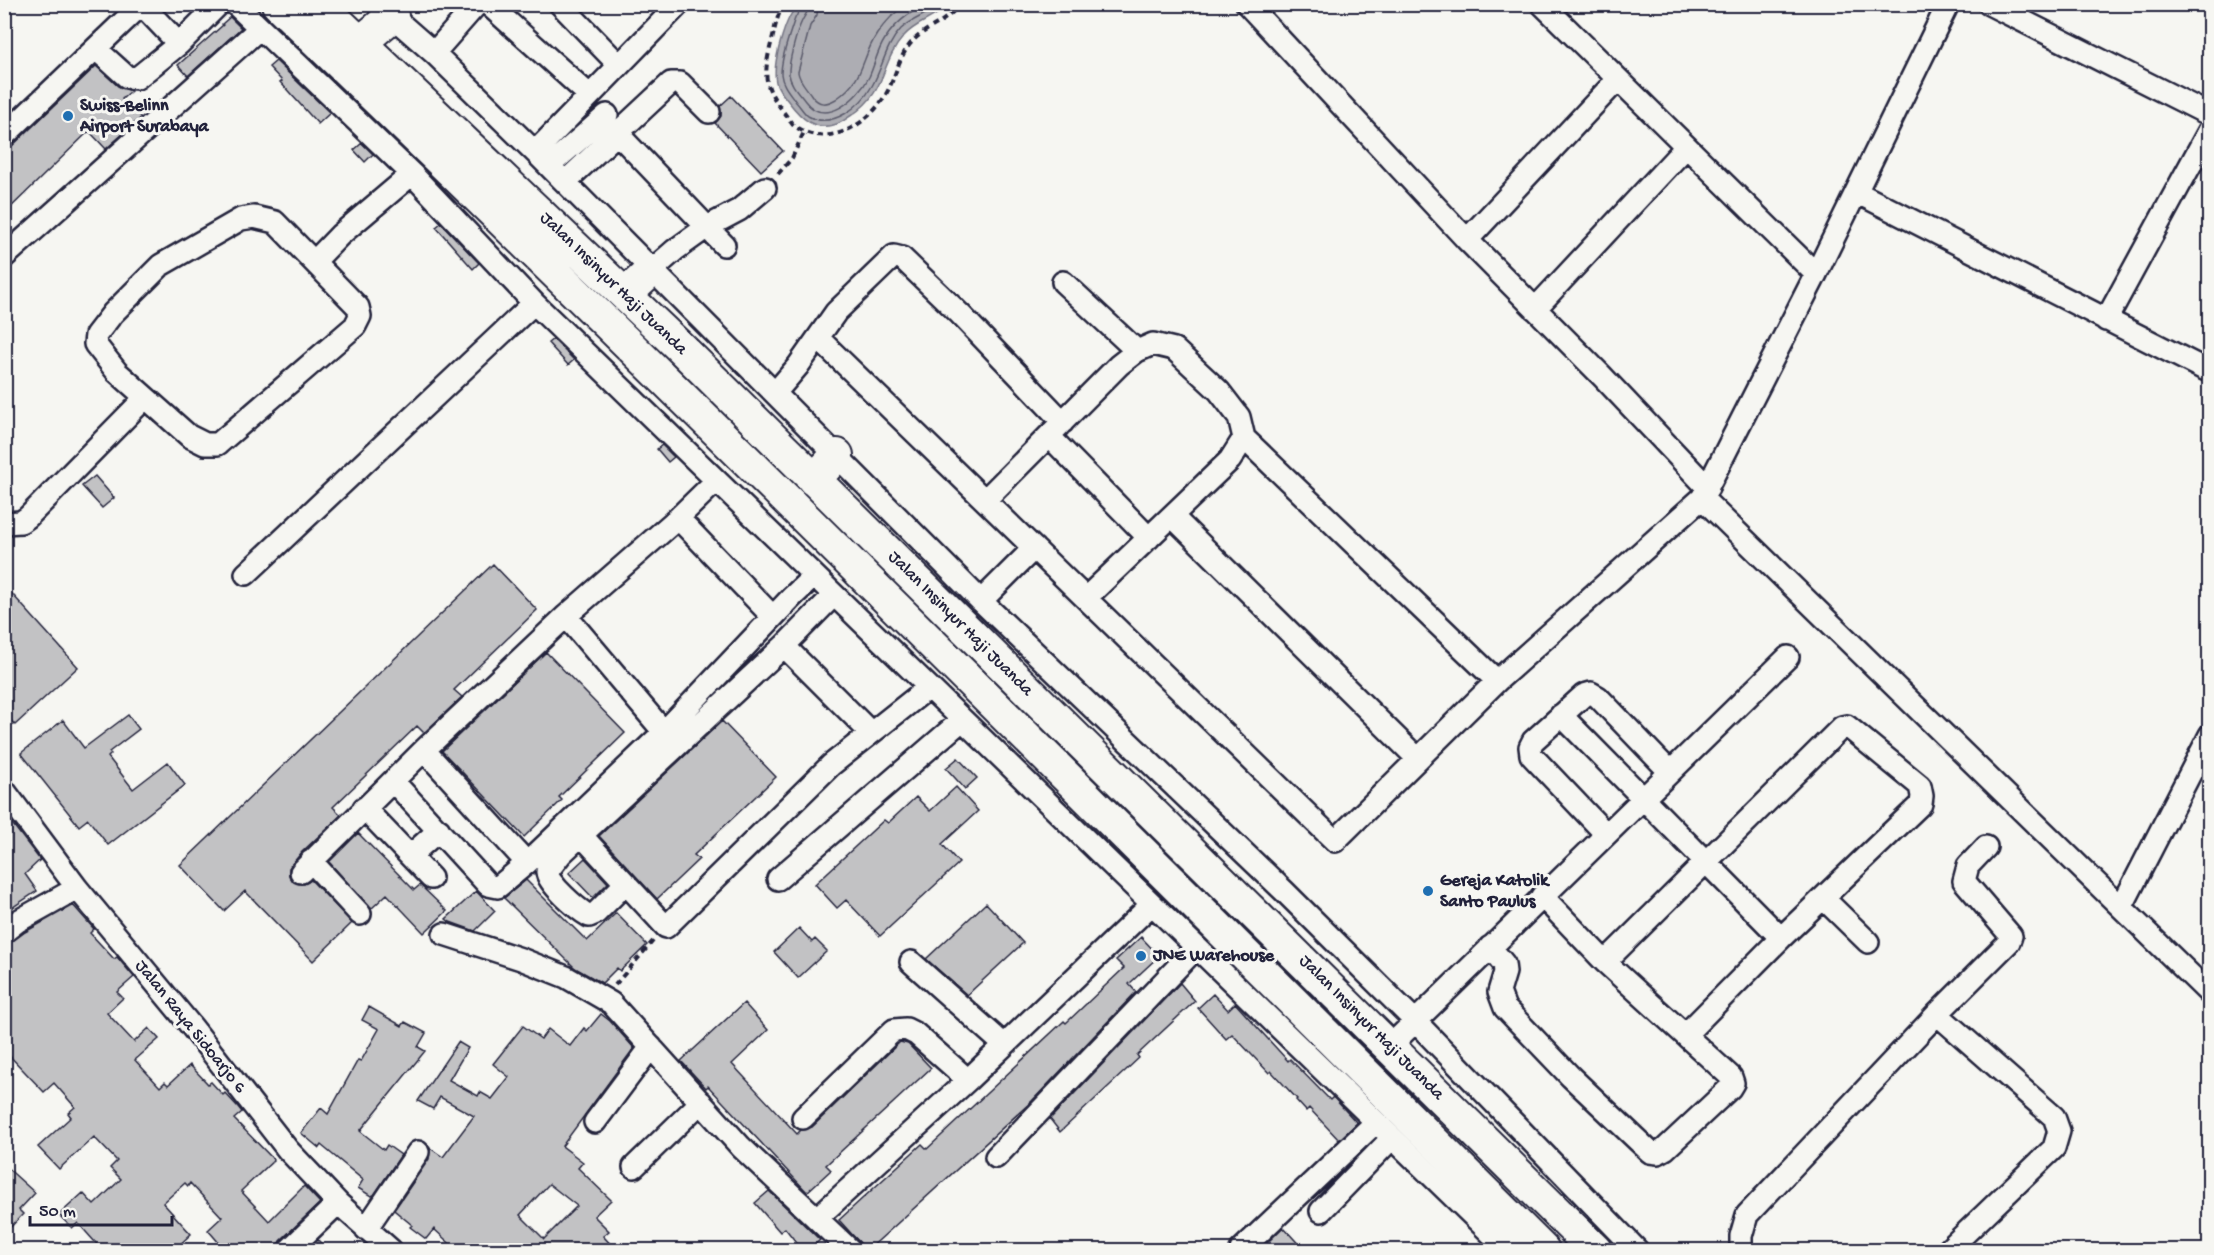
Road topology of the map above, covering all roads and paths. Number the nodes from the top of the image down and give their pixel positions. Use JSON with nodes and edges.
{"nodes":[{"id":1,"x":219,"y":4,"type":"edge"},
{"id":2,"x":236,"y":4,"type":"edge"},
{"id":3,"x":319,"y":4,"type":"edge"},
{"id":4,"x":477,"y":4,"type":"edge"},
{"id":5,"x":488,"y":4,"type":"edge"},
{"id":6,"x":560,"y":4,"type":"edge"},
{"id":7,"x":678,"y":4,"type":"edge"},
{"id":8,"x":784,"y":4,"type":"edge"},
{"id":9,"x":959,"y":4,"type":"edge"},
{"id":10,"x":1247,"y":4,"type":"edge"},
{"id":11,"x":1542,"y":4,"type":"edge"},
{"id":12,"x":1948,"y":4,"type":"edge"},
{"id":13,"x":1989,"y":4,"type":"edge"},
{"id":14,"x":142,"y":5,"type":"edge"},
{"id":15,"x":385,"y":10,"type":"edge"},
{"id":16,"x":269,"y":16,"type":"edge"},
{"id":17,"x":360,"y":43,"type":"junction"},
{"id":18,"x":179,"y":44,"type":"junction"},
{"id":19,"x":442,"y":44,"type":"junction"},
{"id":20,"x":96,"y":49,"type":"junction"},
{"id":21,"x":619,"y":65,"type":"junction"},
{"id":22,"x":1618,"y":80,"type":"junction"},
{"id":23,"x":589,"y":95,"type":"junction"},
{"id":24,"x":709,"y":112,"type":"dead end"},
{"id":25,"x":2210,"y":115,"type":"edge"},
{"id":26,"x":612,"y":124,"type":"junction"},
{"id":27,"x":2210,"y":129,"type":"edge"},
{"id":28,"x":804,"y":132,"type":"junction"},
{"id":29,"x":4,"y":136,"type":"edge"},
{"id":30,"x":1686,"y":147,"type":"junction"},
{"id":31,"x":558,"y":159,"type":"junction"},
{"id":32,"x":412,"y":174,"type":"junction"},
{"id":33,"x":765,"y":188,"type":"joint"},
{"id":34,"x":1856,"y":192,"type":"junction"},
{"id":35,"x":707,"y":227,"type":"junction"},
{"id":36,"x":1467,"y":240,"type":"junction"},
{"id":37,"x":724,"y":245,"type":"dead end"},
{"id":38,"x":4,"y":257,"type":"edge"},
{"id":39,"x":662,"y":261,"type":"junction"},
{"id":40,"x":314,"y":262,"type":"junction"},
{"id":41,"x":1816,"y":274,"type":"junction"},
{"id":42,"x":1063,"y":282,"type":"dead end"},
{"id":43,"x":625,"y":295,"type":"junction"},
{"id":44,"x":534,"y":303,"type":"junction"},
{"id":45,"x":1535,"y":309,"type":"junction"},
{"id":46,"x":2106,"y":320,"type":"junction"},
{"id":47,"x":818,"y":338,"type":"junction"},
{"id":48,"x":1137,"y":351,"type":"junction"},
{"id":49,"x":2210,"y":372,"type":"edge"},
{"id":50,"x":786,"y":380,"type":"junction"},
{"id":51,"x":145,"y":398,"type":"junction"},
{"id":52,"x":1056,"y":429,"type":"junction"},
{"id":53,"x":1244,"y":438,"type":"junction"},
{"id":54,"x":837,"y":455,"type":"junction"},
{"id":55,"x":814,"y":480,"type":"junction"},
{"id":56,"x":716,"y":481,"type":"junction"},
{"id":57,"x":1705,"y":493,"type":"junction"},
{"id":58,"x":985,"y":500,"type":"junction"},
{"id":59,"x":1172,"y":516,"type":"junction"},
{"id":60,"x":678,"y":518,"type":"junction"},
{"id":61,"x":4,"y":523,"type":"edge"},
{"id":62,"x":1149,"y":538,"type":"junction"},
{"id":63,"x":1034,"y":548,"type":"junction"},
{"id":64,"x":246,"y":574,"type":"dead end"},
{"id":65,"x":814,"y":576,"type":"junction"},
{"id":66,"x":988,"y":593,"type":"junction"},
{"id":67,"x":834,"y":595,"type":"junction"},
{"id":68,"x":1086,"y":598,"type":"junction"},
{"id":69,"x":566,"y":616,"type":"junction"},
{"id":70,"x":773,"y":617,"type":"junction"},
{"id":71,"x":784,"y":646,"type":"junction"},
{"id":72,"x":1788,"y":657,"type":"dead end"},
{"id":73,"x":1497,"y":681,"type":"junction"},
{"id":74,"x":928,"y":687,"type":"junction"},
{"id":75,"x":1561,"y":716,"type":"junction"},
{"id":76,"x":962,"y":720,"type":"junction"},
{"id":77,"x":664,"y":732,"type":"junction"},
{"id":78,"x":871,"y":733,"type":"junction"},
{"id":79,"x":2210,"y":735,"type":"edge"},
{"id":80,"x":424,"y":750,"type":"junction"},
{"id":81,"x":1418,"y":759,"type":"junction"},
{"id":82,"x":1670,"y":772,"type":"junction"},
{"id":83,"x":393,"y":781,"type":"junction"},
{"id":84,"x":4,"y":790,"type":"edge"},
{"id":85,"x":1643,"y":798,"type":"junction"},
{"id":86,"x":364,"y":808,"type":"junction"},
{"id":87,"x":439,"y":830,"type":"junction"},
{"id":88,"x":1606,"y":834,"type":"junction"},
{"id":89,"x":582,"y":836,"type":"junction"},
{"id":90,"x":1986,"y":847,"type":"dead end"},
{"id":91,"x":411,"y":855,"type":"junction"},
{"id":92,"x":1706,"y":862,"type":"junction"},
{"id":93,"x":527,"y":863,"type":"junction"},
{"id":94,"x":431,"y":878,"type":"dead end"},
{"id":95,"x":778,"y":879,"type":"dead end"},
{"id":96,"x":625,"y":884,"type":"junction"},
{"id":97,"x":77,"y":888,"type":"junction"},
{"id":98,"x":1542,"y":896,"type":"junction"},
{"id":99,"x":1823,"y":898,"type":"junction"},
{"id":100,"x":2122,"y":906,"type":"junction"},
{"id":101,"x":1156,"y":909,"type":"junction"},
{"id":102,"x":360,"y":914,"type":"dead end"},
{"id":103,"x":666,"y":927,"type":"junction"},
{"id":104,"x":4,"y":932,"type":"edge"},
{"id":105,"x":444,"y":934,"type":"dead end"},
{"id":106,"x":1780,"y":938,"type":"junction"},
{"id":107,"x":1868,"y":942,"type":"dead end"},
{"id":108,"x":1490,"y":947,"type":"junction"},
{"id":109,"x":1196,"y":948,"type":"junction"},
{"id":110,"x":1114,"y":959,"type":"dead end"},
{"id":111,"x":911,"y":962,"type":"dead end"},
{"id":112,"x":1605,"y":962,"type":"junction"},
{"id":113,"x":2210,"y":994,"type":"edge"},
{"id":114,"x":611,"y":1003,"type":"junction"},
{"id":115,"x":1937,"y":1014,"type":"junction"},
{"id":116,"x":1415,"y":1021,"type":"junction"},
{"id":117,"x":1685,"y":1035,"type":"junction"},
{"id":118,"x":1003,"y":1044,"type":"junction"},
{"id":119,"x":1390,"y":1046,"type":"junction"},
{"id":120,"x":651,"y":1047,"type":"junction"},
{"id":121,"x":968,"y":1080,"type":"junction"},
{"id":122,"x":701,"y":1102,"type":"junction"},
{"id":123,"x":803,"y":1118,"type":"dead end"},
{"id":124,"x":595,"y":1122,"type":"dead end"},
{"id":125,"x":1375,"y":1123,"type":"junction"},
{"id":126,"x":1518,"y":1125,"type":"junction"},
{"id":127,"x":1392,"y":1138,"type":"junction"},
{"id":128,"x":1493,"y":1149,"type":"junction"},
{"id":129,"x":418,"y":1152,"type":"dead end"},
{"id":130,"x":996,"y":1157,"type":"dead end"},
{"id":131,"x":634,"y":1167,"type":"dead end"},
{"id":132,"x":338,"y":1203,"type":"junction"},
{"id":133,"x":1321,"y":1211,"type":"dead end"},
{"id":134,"x":817,"y":1218,"type":"junction"},
{"id":135,"x":366,"y":1228,"type":"junction"},
{"id":136,"x":289,"y":1251,"type":"edge"},
{"id":137,"x":391,"y":1251,"type":"edge"},
{"id":138,"x":850,"y":1251,"type":"edge"},
{"id":139,"x":1241,"y":1251,"type":"edge"},
{"id":140,"x":1508,"y":1251,"type":"edge"},
{"id":141,"x":1543,"y":1251,"type":"edge"},
{"id":142,"x":1595,"y":1251,"type":"edge"},
{"id":143,"x":1637,"y":1251,"type":"edge"},
{"id":144,"x":1741,"y":1251,"type":"edge"},
{"id":145,"x":1948,"y":1251,"type":"edge"}],
"edges":[{"from":1,"to":18,"type":"street"},
{"from":2,"to":16,"type":"street","name":"Jalan Insinyur Haji Juanda"},
{"from":3,"to":17,"type":"highway","name":"Jalan Insinyur Haji Juanda"},
{"from":4,"to":19,"type":"street"},
{"from":5,"to":23,"type":"street"},
{"from":6,"to":21,"type":"street"},
{"from":7,"to":21,"type":"street"},
{"from":8,"to":28,"type":"path"},
{"from":9,"to":28,"type":"path"},
{"from":10,"to":36,"type":"street"},
{"from":11,"to":22,"type":"street"},
{"from":12,"to":34,"type":"street"},
{"from":13,"to":25,"type":"street"},
{"from":14,"to":18,"type":"street"},
{"from":14,"to":20,"type":"street"},
{"from":15,"to":17,"type":"highway"},
{"from":15,"to":19,"type":"street","name":"Jalan Insinyur Haji Juanda"},
{"from":16,"to":32,"type":"street","name":"Jalan Insinyur Haji Juanda"},
{"from":16,"to":38,"type":"street"},
{"from":16,"to":141,"type":"highway","name":"Jalan Insinyur Haji Juanda"},
{"from":17,"to":43,"type":"highway","name":"Jalan Insinyur Haji Juanda"},
{"from":18,"to":20,"type":"street"},
{"from":19,"to":31,"type":"street","name":"Jalan Insinyur Haji Juanda"},
{"from":20,"to":29,"type":"street"},
{"from":21,"to":23,"type":"street"},
{"from":22,"to":30,"type":"street"},
{"from":22,"to":36,"type":"street"},
{"from":23,"to":31,"type":"street"},
{"from":24,"to":26,"type":"street"},
{"from":26,"to":31,"type":"street"},
{"from":26,"to":35,"type":"street"},
{"from":27,"to":46,"type":"street"},
{"from":28,"to":33,"type":"path"},
{"from":30,"to":41,"type":"street"},
{"from":30,"to":45,"type":"street"},
{"from":31,"to":39,"type":"street","name":"Jalan Insinyur Haji Juanda"},
{"from":32,"to":40,"type":"street"},
{"from":32,"to":44,"type":"street","name":"Jalan Insinyur Haji Juanda"},
{"from":33,"to":35,"type":"street"},
{"from":34,"to":41,"type":"street"},
{"from":34,"to":46,"type":"street"},
{"from":35,"to":37,"type":"street"},
{"from":35,"to":39,"type":"street"},
{"from":36,"to":45,"type":"street"},
{"from":39,"to":43,"type":"highway"},
{"from":39,"to":50,"type":"street","name":"Jalan Insinyur Haji Juanda"},
{"from":40,"to":51,"type":"street"},
{"from":40,"to":51,"type":"street"},
{"from":41,"to":57,"type":"street"},
{"from":42,"to":48,"type":"street"},
{"from":43,"to":55,"type":"highway","name":"Jalan Insinyur Haji Juanda"},
{"from":44,"to":56,"type":"street","name":"Jalan Insinyur Haji Juanda"},
{"from":44,"to":64,"type":"street"},
{"from":45,"to":57,"type":"street"},
{"from":46,"to":49,"type":"street"},
{"from":47,"to":50,"type":"street"},
{"from":47,"to":52,"type":"street"},
{"from":47,"to":58,"type":"street"},
{"from":48,"to":52,"type":"street"},
{"from":48,"to":53,"type":"street"},
{"from":50,"to":54,"type":"street","name":"Jalan Insinyur Haji Juanda"},
{"from":51,"to":61,"type":"street"},
{"from":52,"to":58,"type":"street"},
{"from":52,"to":62,"type":"street"},
{"from":53,"to":59,"type":"street"},
{"from":53,"to":73,"type":"street"},
{"from":54,"to":55,"type":"highway"},
{"from":54,"to":66,"type":"street","name":"Jalan Insinyur Haji Juanda"},
{"from":55,"to":119,"type":"highway","name":"Jalan Insinyur Haji Juanda"},
{"from":56,"to":60,"type":"street"},
{"from":56,"to":65,"type":"street","name":"Jalan Insinyur Haji Juanda"},
{"from":57,"to":73,"type":"street"},
{"from":57,"to":100,"type":"street"},
{"from":58,"to":63,"type":"street"},
{"from":59,"to":62,"type":"street"},
{"from":59,"to":81,"type":"street"},
{"from":60,"to":69,"type":"street"},
{"from":60,"to":70,"type":"street"},
{"from":62,"to":68,"type":"street"},
{"from":63,"to":66,"type":"street"},
{"from":63,"to":68,"type":"street"},
{"from":65,"to":67,"type":"street","name":"Jalan Insinyur Haji Juanda"},
{"from":65,"to":70,"type":"street"},
{"from":66,"to":116,"type":"street","name":"Jalan Insinyur Haji Juanda"},
{"from":67,"to":71,"type":"street"},
{"from":67,"to":74,"type":"street","name":"Jalan Insinyur Haji Juanda"},
{"from":68,"to":81,"type":"street"},
{"from":69,"to":77,"type":"street"},
{"from":69,"to":80,"type":"street"},
{"from":70,"to":77,"type":"street"},
{"from":71,"to":78,"type":"street"},
{"from":71,"to":89,"type":"street"},
{"from":72,"to":82,"type":"street"},
{"from":73,"to":81,"type":"street"},
{"from":74,"to":76,"type":"street","name":"Jalan Insinyur Haji Juanda"},
{"from":74,"to":78,"type":"street"},
{"from":75,"to":82,"type":"street"},
{"from":75,"to":85,"type":"street"},
{"from":75,"to":88,"type":"street"},
{"from":76,"to":95,"type":"street"},
{"from":76,"to":101,"type":"street","name":"Jalan Insinyur Haji Juanda"},
{"from":77,"to":93,"type":"street"},
{"from":78,"to":103,"type":"street"},
{"from":79,"to":100,"type":"street"},
{"from":80,"to":83,"type":"street"},
{"from":80,"to":93,"type":"street"},
{"from":82,"to":85,"type":"street"},
{"from":83,"to":86,"type":"street"},
{"from":83,"to":87,"type":"street"},
{"from":84,"to":97,"type":"street","name":"Jalan Raya Sidoarjo 6"},
{"from":85,"to":88,"type":"street"},
{"from":85,"to":92,"type":"street"},
{"from":86,"to":91,"type":"street"},
{"from":86,"to":102,"type":"street"},
{"from":87,"to":91,"type":"street"},
{"from":87,"to":93,"type":"street"},
{"from":88,"to":98,"type":"street"},
{"from":89,"to":96,"type":"street"},
{"from":89,"to":96,"type":"street"},
{"from":90,"to":115,"type":"street"},
{"from":91,"to":94,"type":"street"},
{"from":92,"to":99,"type":"street"},
{"from":92,"to":106,"type":"street"},
{"from":92,"to":112,"type":"street"},
{"from":96,"to":103,"type":"street"},
{"from":97,"to":104,"type":"street"},
{"from":97,"to":132,"type":"street","name":"Jalan Raya Sidoarjo 6"},
{"from":98,"to":108,"type":"street"},
{"from":98,"to":112,"type":"street"},
{"from":99,"to":106,"type":"street"},
{"from":99,"to":107,"type":"street"},
{"from":100,"to":113,"type":"street"},
{"from":101,"to":109,"type":"street","name":"Jalan Insinyur Haji Juanda"},
{"from":101,"to":110,"type":"street"},
{"from":101,"to":118,"type":"street"},
{"from":103,"to":114,"type":"path"},
{"from":105,"to":114,"type":"street"},
{"from":106,"to":117,"type":"street"},
{"from":108,"to":116,"type":"street"},
{"from":108,"to":117,"type":"street"},
{"from":109,"to":125,"type":"street","name":"Jalan Insinyur Haji Juanda"},
{"from":109,"to":130,"type":"street"},
{"from":111,"to":118,"type":"street"},
{"from":112,"to":117,"type":"street"},
{"from":114,"to":120,"type":"street"},
{"from":115,"to":144,"type":"street"},
{"from":115,"to":145,"type":"street"},
{"from":116,"to":119,"type":"street"},
{"from":116,"to":126,"type":"street","name":"Jalan Insinyur Haji Juanda"},
{"from":118,"to":121,"type":"street"},
{"from":119,"to":128,"type":"highway","name":"Jalan Insinyur Haji Juanda"},
{"from":120,"to":122,"type":"street"},
{"from":120,"to":124,"type":"street"},
{"from":121,"to":123,"type":"street"},
{"from":121,"to":134,"type":"street"},
{"from":122,"to":131,"type":"street"},
{"from":122,"to":134,"type":"street"},
{"from":125,"to":127,"type":"street","name":"Jalan Insinyur Haji Juanda"},
{"from":125,"to":139,"type":"street"},
{"from":126,"to":128,"type":"street"},
{"from":126,"to":143,"type":"street","name":"Jalan Insinyur Haji Juanda"},
{"from":127,"to":133,"type":"street"},
{"from":127,"to":140,"type":"street","name":"Jalan Insinyur Haji Juanda"},
{"from":128,"to":142,"type":"highway","name":"Jalan Insinyur Haji Juanda"},
{"from":129,"to":135,"type":"street"},
{"from":132,"to":135,"type":"street","name":"Jalan Raya Sidoarjo 6"},
{"from":132,"to":136,"type":"street"},
{"from":134,"to":138,"type":"street"},
{"from":135,"to":137,"type":"street","name":"Jalan Raya Sidoarjo 6"}]}
